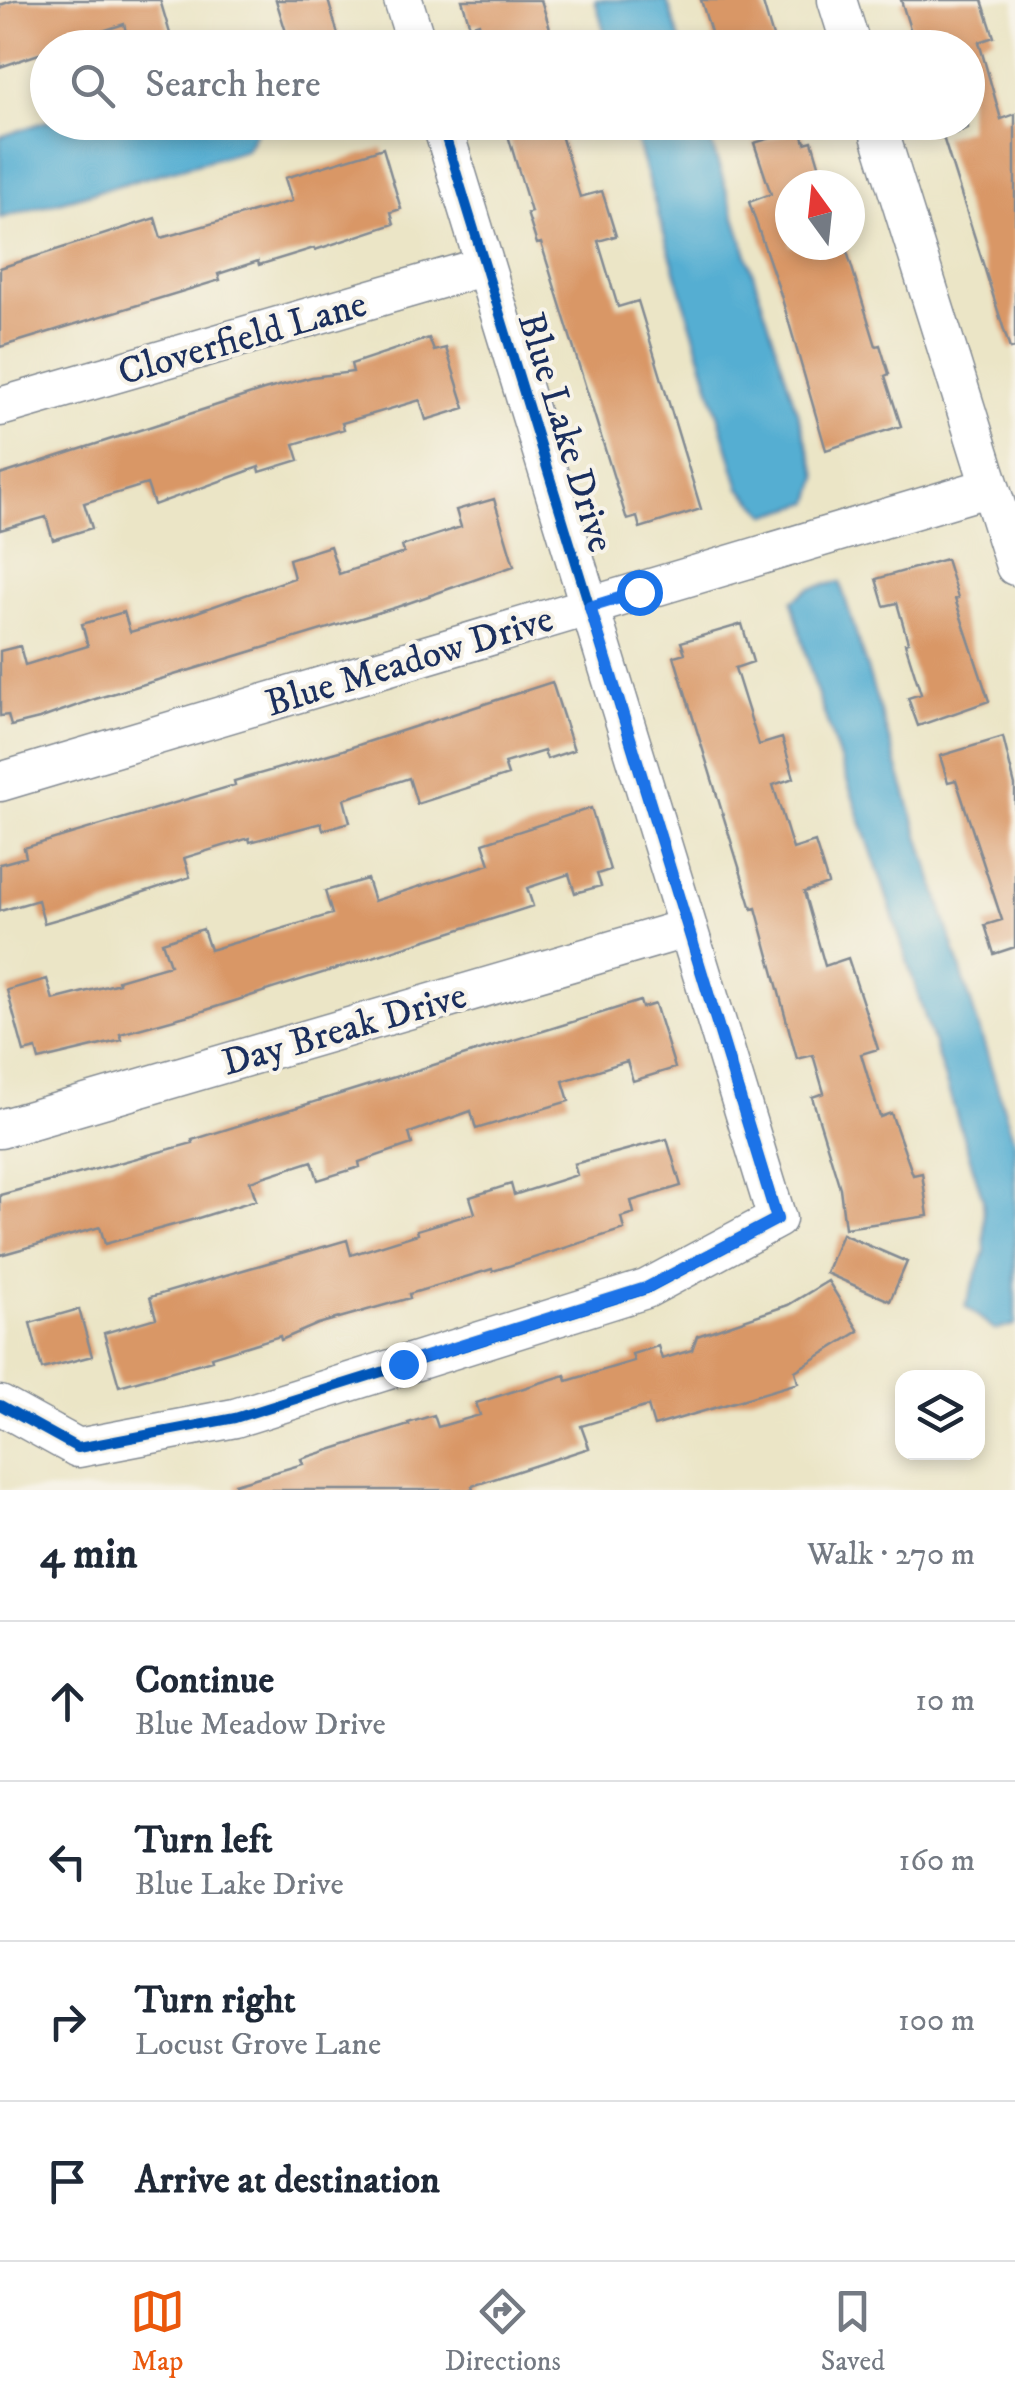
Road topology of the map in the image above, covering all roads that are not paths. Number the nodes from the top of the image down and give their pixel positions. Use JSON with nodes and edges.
{"nodes":[{"id":1,"x":403,"y":0,"type":"edge"},
{"id":2,"x":837,"y":0,"type":"edge"},
{"id":3,"x":412,"y":30,"type":"edge"},
{"id":4,"x":846,"y":30,"type":"edge"},
{"id":5,"x":446,"y":140,"type":"edge"},
{"id":6,"x":882,"y":140,"type":"edge"},
{"id":7,"x":485,"y":266,"type":"junction"},
{"id":8,"x":0,"y":408,"type":"edge"},
{"id":9,"x":990,"y":487,"type":"junction"},
{"id":10,"x":1015,"y":566,"type":"edge"},
{"id":11,"x":590,"y":607,"type":"junction"},
{"id":12,"x":0,"y":782,"type":"edge"},
{"id":13,"x":688,"y":928,"type":"junction"},
{"id":14,"x":0,"y":1129,"type":"edge"},
{"id":15,"x":1,"y":1407,"type":"edge"}],
"edges":[{"from":1,"to":3,"type":"street"},
{"from":2,"to":4,"type":"street"},
{"from":5,"to":7,"type":"street","name":"Blue Lake Drive"},
{"from":6,"to":9,"type":"street"},
{"from":7,"to":8,"type":"street","name":"Cloverfield Lane"},
{"from":7,"to":11,"type":"street","name":"Blue Lake Drive"},
{"from":9,"to":10,"type":"street"},
{"from":9,"to":11,"type":"street","name":"Blue Meadow Drive"},
{"from":11,"to":12,"type":"street","name":"Blue Meadow Drive"},
{"from":11,"to":13,"type":"street","name":"Blue Lake Drive"},
{"from":13,"to":14,"type":"street","name":"Day Break Drive"},
{"from":13,"to":15,"type":"street","name":"Blue Lake Drive"}]}
